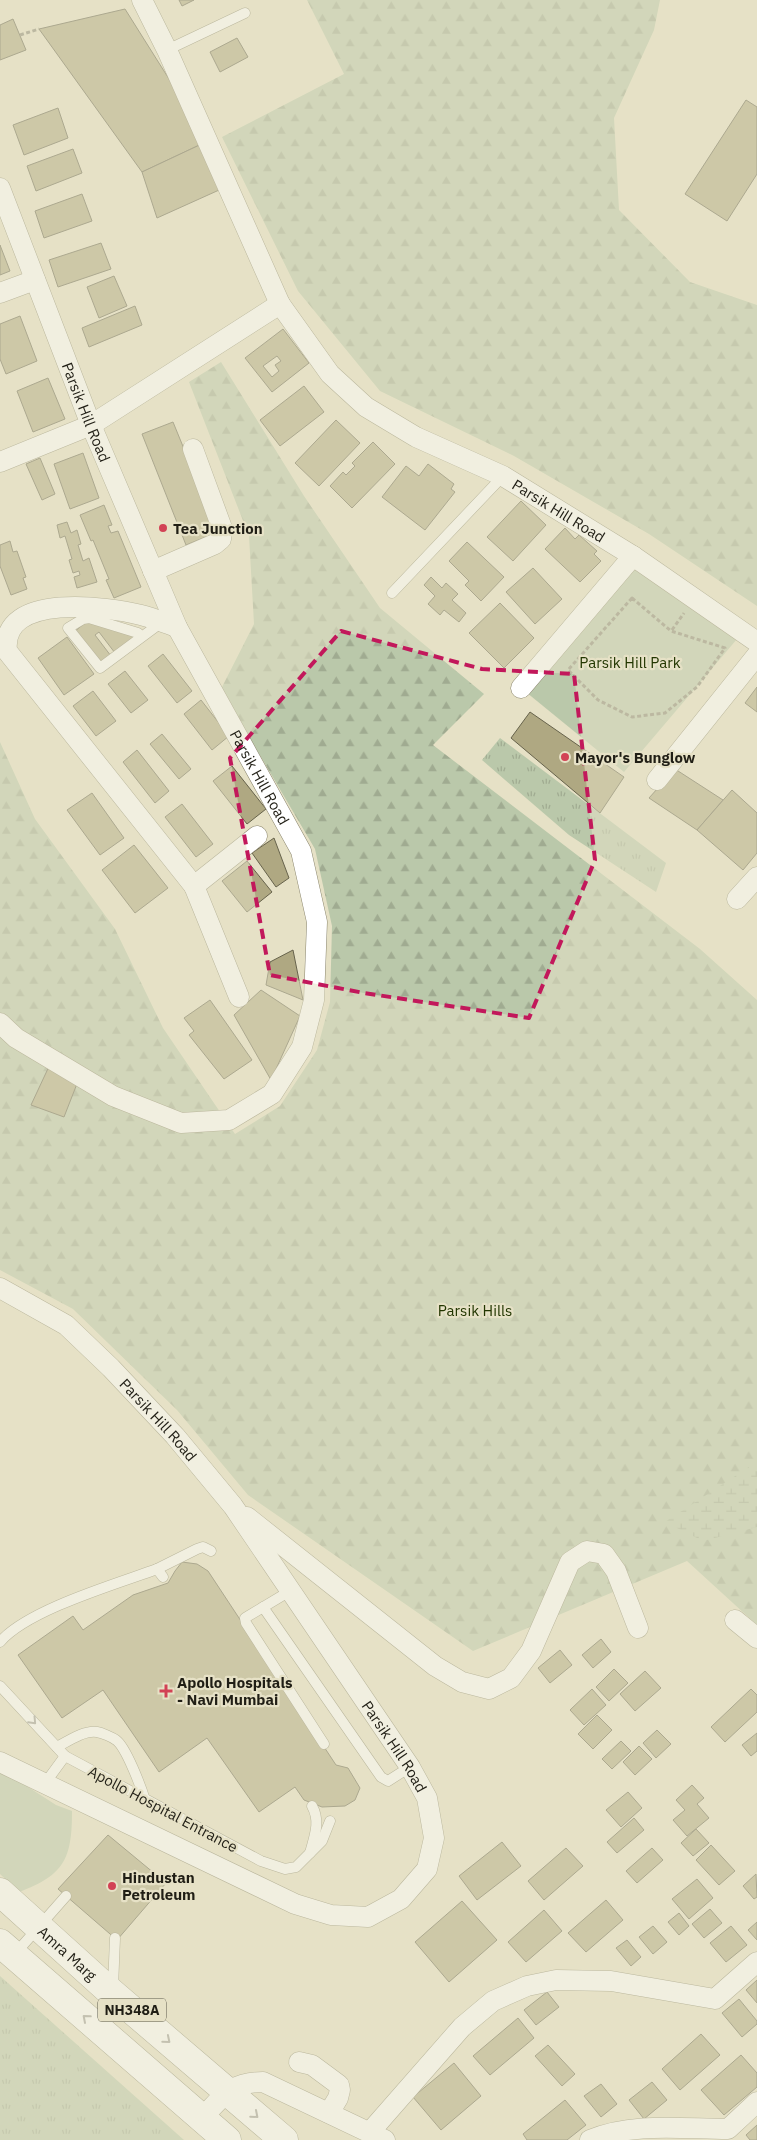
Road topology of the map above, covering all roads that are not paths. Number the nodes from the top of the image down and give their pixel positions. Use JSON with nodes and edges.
{"nodes":[{"id":1,"x":142,"y":0,"type":"edge"},
{"id":2,"x":245,"y":12,"type":"dead end"},
{"id":3,"x":167,"y":50,"type":"junction"},
{"id":4,"x":0,"y":188,"type":"edge"},
{"id":5,"x":35,"y":280,"type":"junction"},
{"id":6,"x":0,"y":293,"type":"edge"},
{"id":7,"x":280,"y":304,"type":"junction"},
{"id":8,"x":92,"y":425,"type":"junction"},
{"id":9,"x":193,"y":449,"type":"dead end"},
{"id":10,"x":0,"y":462,"type":"edge"},
{"id":11,"x":503,"y":476,"type":"junction"},
{"id":12,"x":634,"y":556,"type":"junction"},
{"id":13,"x":153,"y":571,"type":"junction"},
{"id":14,"x":392,"y":594,"type":"dead end"},
{"id":15,"x":170,"y":624,"type":"junction"},
{"id":16,"x":142,"y":637,"type":"junction"},
{"id":17,"x":757,"y":642,"type":"edge"},
{"id":18,"x":757,"y":655,"type":"edge"},
{"id":19,"x":521,"y":688,"type":"dead end"},
{"id":20,"x":657,"y":780,"type":"dead end"},
{"id":21,"x":257,"y":836,"type":"dead end"},
{"id":22,"x":757,"y":877,"type":"edge"},
{"id":23,"x":194,"y":886,"type":"junction"},
{"id":24,"x":737,"y":899,"type":"dead end"},
{"id":25,"x":239,"y":997,"type":"dead end"},
{"id":26,"x":0,"y":1023,"type":"edge"},
{"id":27,"x":0,"y":1288,"type":"edge"},
{"id":28,"x":232,"y":1506,"type":"junction"},
{"id":29,"x":211,"y":1551,"type":"dead end"},
{"id":30,"x":290,"y":1591,"type":"junction"},
{"id":31,"x":263,"y":1607,"type":"junction"},
{"id":32,"x":735,"y":1620,"type":"dead end"},
{"id":33,"x":638,"y":1628,"type":"dead end"},
{"id":34,"x":757,"y":1638,"type":"edge"},
{"id":35,"x":0,"y":1642,"type":"edge"},
{"id":36,"x":0,"y":1686,"type":"edge"},
{"id":37,"x":324,"y":1744,"type":"dead end"},
{"id":38,"x":57,"y":1747,"type":"junction"},
{"id":39,"x":65,"y":1756,"type":"junction"},
{"id":40,"x":0,"y":1762,"type":"edge"},
{"id":41,"x":410,"y":1767,"type":"junction"},
{"id":42,"x":46,"y":1782,"type":"junction"},
{"id":43,"x":145,"y":1800,"type":"junction"},
{"id":44,"x":312,"y":1806,"type":"dead end"},
{"id":45,"x":330,"y":1821,"type":"dead end"},
{"id":46,"x":309,"y":1856,"type":"junction"},
{"id":47,"x":0,"y":1892,"type":"edge"},
{"id":48,"x":66,"y":1896,"type":"dead end"},
{"id":49,"x":38,"y":1928,"type":"junction"},
{"id":50,"x":115,"y":1938,"type":"dead end"},
{"id":51,"x":7,"y":1949,"type":"edge"},
{"id":52,"x":757,"y":1962,"type":"edge"},
{"id":53,"x":112,"y":1993,"type":"junction"},
{"id":54,"x":299,"y":2062,"type":"dead end"},
{"id":55,"x":227,"y":2091,"type":"junction"},
{"id":56,"x":757,"y":2102,"type":"edge"},
{"id":57,"x":329,"y":2113,"type":"junction"},
{"id":58,"x":202,"y":2118,"type":"junction"},
{"id":59,"x":377,"y":2136,"type":"edge"},
{"id":60,"x":228,"y":2140,"type":"edge"},
{"id":61,"x":284,"y":2140,"type":"edge"},
{"id":62,"x":590,"y":2140,"type":"edge"}],
"edges":[{"from":1,"to":3,"type":"street","name":"Parsik Hill Road"},
{"from":2,"to":3,"type":"lane"},
{"from":3,"to":7,"type":"street","name":"Parsik Hill Road"},
{"from":4,"to":5,"type":"street","name":"Parsik Hill Road"},
{"from":5,"to":6,"type":"street"},
{"from":5,"to":8,"type":"street","name":"Parsik Hill Road"},
{"from":7,"to":8,"type":"street"},
{"from":7,"to":11,"type":"street","name":"Parsik Hill Road"},
{"from":8,"to":10,"type":"street"},
{"from":8,"to":13,"type":"street","name":"Parsik Hill Road"},
{"from":9,"to":13,"type":"street"},
{"from":11,"to":12,"type":"street","name":"Parsik Hill Road"},
{"from":11,"to":14,"type":"lane"},
{"from":12,"to":17,"type":"street","name":"Parsik Hill Road"},
{"from":12,"to":19,"type":"street"},
{"from":13,"to":15,"type":"street","name":"Parsik Hill Road"},
{"from":15,"to":16,"type":"lane"},
{"from":15,"to":23,"type":"street"},
{"from":15,"to":26,"type":"street","name":"Parsik Hill Road"},
{"from":16,"to":16,"type":"lane"},
{"from":18,"to":20,"type":"street"},
{"from":21,"to":23,"type":"street"},
{"from":22,"to":24,"type":"street"},
{"from":23,"to":25,"type":"street"},
{"from":27,"to":28,"type":"street","name":"Parsik Hill Road"},
{"from":28,"to":30,"type":"street","name":"Parsik Hill Road"},
{"from":28,"to":33,"type":"street"},
{"from":29,"to":35,"type":"lane"},
{"from":30,"to":31,"type":"lane"},
{"from":30,"to":41,"type":"street","name":"Parsik Hill Road"},
{"from":31,"to":37,"type":"lane"},
{"from":31,"to":41,"type":"lane"},
{"from":32,"to":34,"type":"street"},
{"from":36,"to":38,"type":"lane","name":"Apollo Hospital Entrance","one_way":true},
{"from":38,"to":39,"type":"lane","name":"Apollo Hospital Entrance"},
{"from":38,"to":43,"type":"lane"},
{"from":39,"to":42,"type":"lane"},
{"from":39,"to":43,"type":"lane","name":"Apollo Hospital Entrance"},
{"from":40,"to":42,"type":"street","name":"Parsik Hill Road"},
{"from":41,"to":42,"type":"street","name":"Parsik Hill Road"},
{"from":43,"to":46,"type":"lane","name":"Apollo Hospital Entrance"},
{"from":44,"to":46,"type":"lane"},
{"from":45,"to":46,"type":"lane","name":"Apollo Hospital Entrance"},
{"from":47,"to":49,"type":"highway","name":"Amra Marg","number":"NH348A"},
{"from":48,"to":49,"type":"lane"},
{"from":49,"to":51,"type":"lane"},
{"from":49,"to":53,"type":"highway","name":"Amra Marg","number":"NH348A"},
{"from":50,"to":53,"type":"lane"},
{"from":58,"to":51,"type":"highway","number":"NH348A","one_way":true},
{"from":52,"to":59,"type":"street"},
{"from":53,"to":55,"type":"highway","name":"Amra Marg","number":"NH348A","one_way":true},
{"from":54,"to":57,"type":"street"},
{"from":55,"to":57,"type":"street"},
{"from":55,"to":58,"type":"street"},
{"from":55,"to":61,"type":"highway","number":"NH348A","one_way":true},
{"from":56,"to":62,"type":"street"},
{"from":57,"to":59,"type":"street"},
{"from":58,"to":60,"type":"highway","number":"NH348A"}]}
